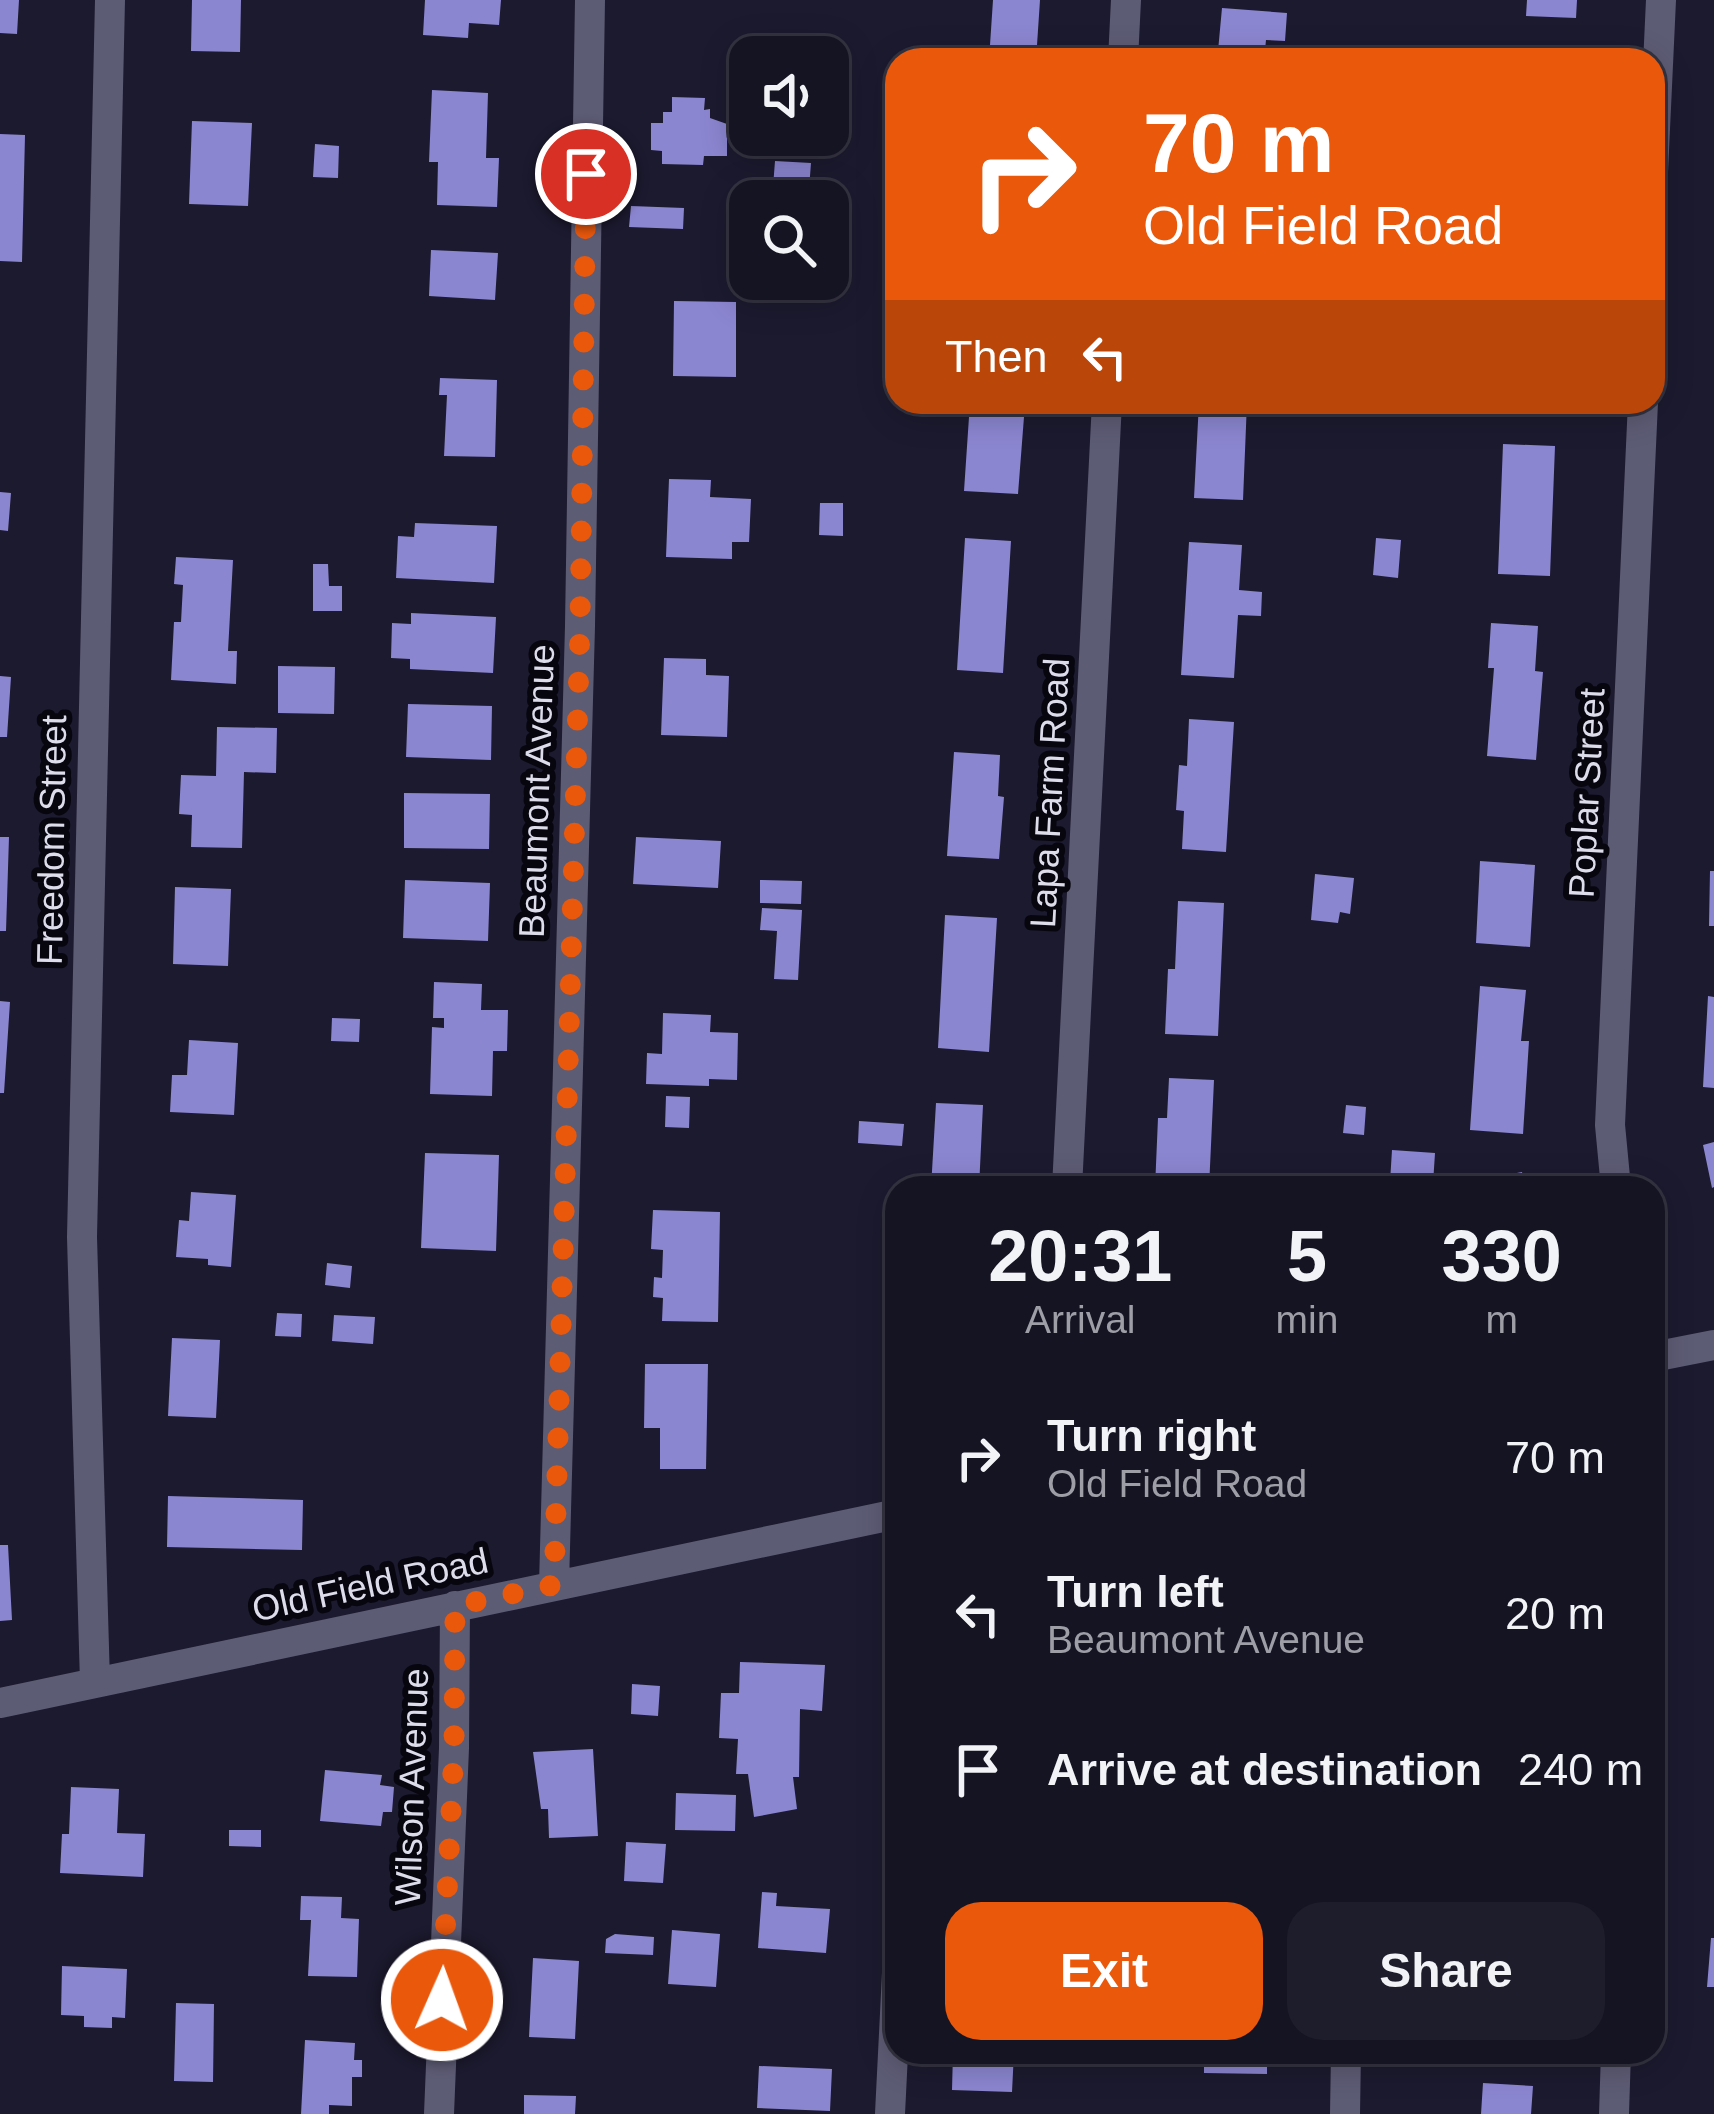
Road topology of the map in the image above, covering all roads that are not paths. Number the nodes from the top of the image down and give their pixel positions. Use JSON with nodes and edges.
{"nodes":[{"id":1,"x":110,"y":0,"type":"edge"},
{"id":2,"x":590,"y":0,"type":"edge"},
{"id":3,"x":1126,"y":0,"type":"edge"},
{"id":4,"x":1661,"y":0,"type":"edge"},
{"id":5,"x":1124,"y":48,"type":"edge"},
{"id":6,"x":1659,"y":48,"type":"edge"},
{"id":7,"x":1106,"y":414,"type":"edge"},
{"id":8,"x":1642,"y":414,"type":"edge"},
{"id":9,"x":1067,"y":1176,"type":"edge"},
{"id":10,"x":1615,"y":1176,"type":"edge"},
{"id":11,"x":1714,"y":1345,"type":"edge"},
{"id":12,"x":1665,"y":1355,"type":"edge"},
{"id":13,"x":885,"y":1516,"type":"edge"},
{"id":14,"x":554,"y":1585,"type":"junction"},
{"id":15,"x":455,"y":1606,"type":"junction"},
{"id":16,"x":95,"y":1682,"type":"junction"},
{"id":17,"x":0,"y":1703,"type":"edge"},
{"id":18,"x":892,"y":2064,"type":"edge"},
{"id":19,"x":1346,"y":2064,"type":"edge"},
{"id":20,"x":1616,"y":2064,"type":"edge"},
{"id":21,"x":439,"y":2114,"type":"edge"},
{"id":22,"x":890,"y":2114,"type":"edge"},
{"id":23,"x":1345,"y":2114,"type":"edge"},
{"id":24,"x":1615,"y":2114,"type":"edge"}],
"edges":[{"from":1,"to":16,"type":"street","name":"Freedom Street"},
{"from":2,"to":14,"type":"street","name":"Beaumont Avenue"},
{"from":3,"to":5,"type":"street"},
{"from":4,"to":6,"type":"street"},
{"from":7,"to":9,"type":"street","name":"Lapa Farm Road"},
{"from":8,"to":10,"type":"street","name":"Poplar Street"},
{"from":11,"to":12,"type":"street"},
{"from":13,"to":14,"type":"street","name":"Old Field Road"},
{"from":14,"to":15,"type":"street","name":"Old Field Road"},
{"from":15,"to":16,"type":"street","name":"Old Field Road"},
{"from":15,"to":21,"type":"street","name":"Wilson Avenue"},
{"from":16,"to":17,"type":"street","name":"Old Field Road"},
{"from":18,"to":22,"type":"street"},
{"from":19,"to":23,"type":"street"},
{"from":20,"to":24,"type":"street"}]}
